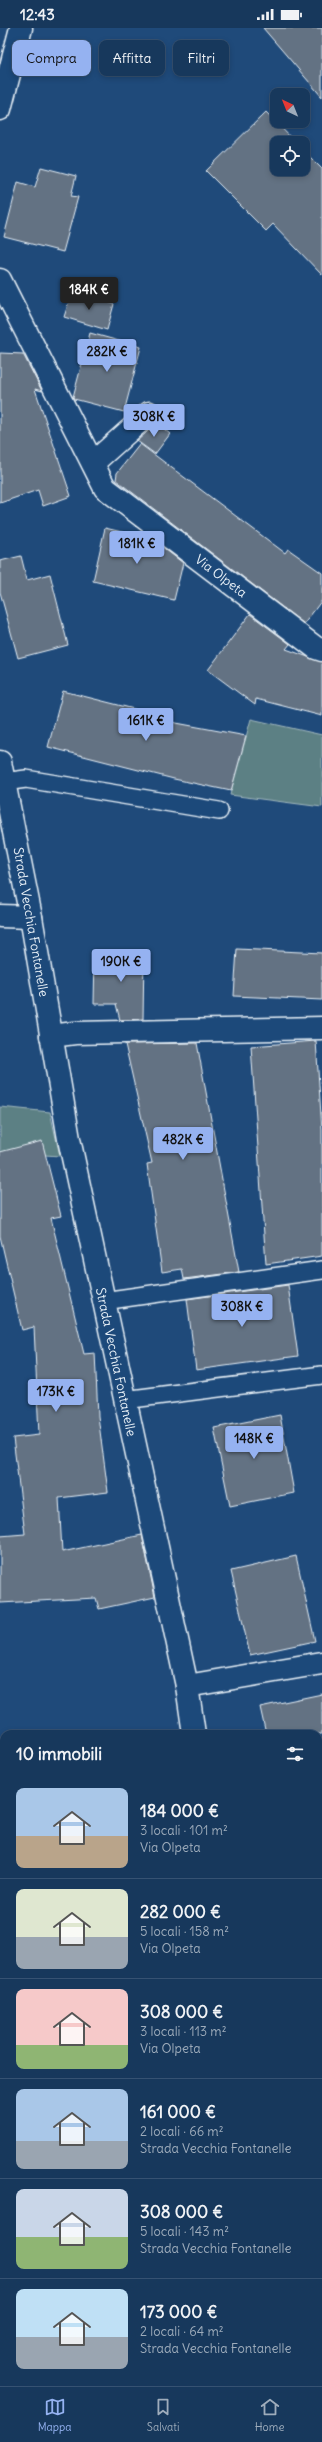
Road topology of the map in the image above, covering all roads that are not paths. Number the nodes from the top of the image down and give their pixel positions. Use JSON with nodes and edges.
{"nodes":[{"id":1,"x":21,"y":28,"type":"edge"},
{"id":2,"x":0,"y":109,"type":"edge"},
{"id":3,"x":0,"y":280,"type":"edge"},
{"id":4,"x":149,"y":413,"type":"dead end"},
{"id":5,"x":93,"y":463,"type":"junction"},
{"id":6,"x":322,"y":650,"type":"edge"},
{"id":7,"x":2,"y":772,"type":"edge"},
{"id":8,"x":219,"y":811,"type":"dead end"},
{"id":9,"x":0,"y":916,"type":"edge"},
{"id":10,"x":31,"y":917,"type":"junction"},
{"id":11,"x":322,"y":1028,"type":"edge"},
{"id":12,"x":51,"y":1036,"type":"junction"},
{"id":13,"x":322,"y":1270,"type":"edge"},
{"id":14,"x":103,"y":1301,"type":"junction"},
{"id":15,"x":322,"y":1375,"type":"edge"},
{"id":16,"x":124,"y":1400,"type":"junction"},
{"id":17,"x":322,"y":1663,"type":"edge"},
{"id":18,"x":187,"y":1686,"type":"junction"},
{"id":19,"x":193,"y":1730,"type":"edge"}],
"edges":[{"from":1,"to":2,"type":"street"},
{"from":3,"to":5,"type":"street","name":"Via Olpeta"},
{"from":4,"to":5,"type":"street"},
{"from":5,"to":6,"type":"street","name":"Via Olpeta"},
{"from":7,"to":8,"type":"lane"},
{"from":7,"to":10,"type":"street","name":"Strada Vecchia Fontanelle"},
{"from":9,"to":10,"type":"street"},
{"from":10,"to":12,"type":"street","name":"Strada Vecchia Fontanelle"},
{"from":11,"to":12,"type":"street"},
{"from":12,"to":14,"type":"street","name":"Strada Vecchia Fontanelle"},
{"from":13,"to":14,"type":"lane"},
{"from":14,"to":16,"type":"street","name":"Strada Vecchia Fontanelle"},
{"from":15,"to":16,"type":"lane"},
{"from":16,"to":18,"type":"street","name":"Strada Vecchia Fontanelle"},
{"from":17,"to":18,"type":"street"},
{"from":18,"to":19,"type":"street","name":"Strada Vecchia Fontanelle"}]}
